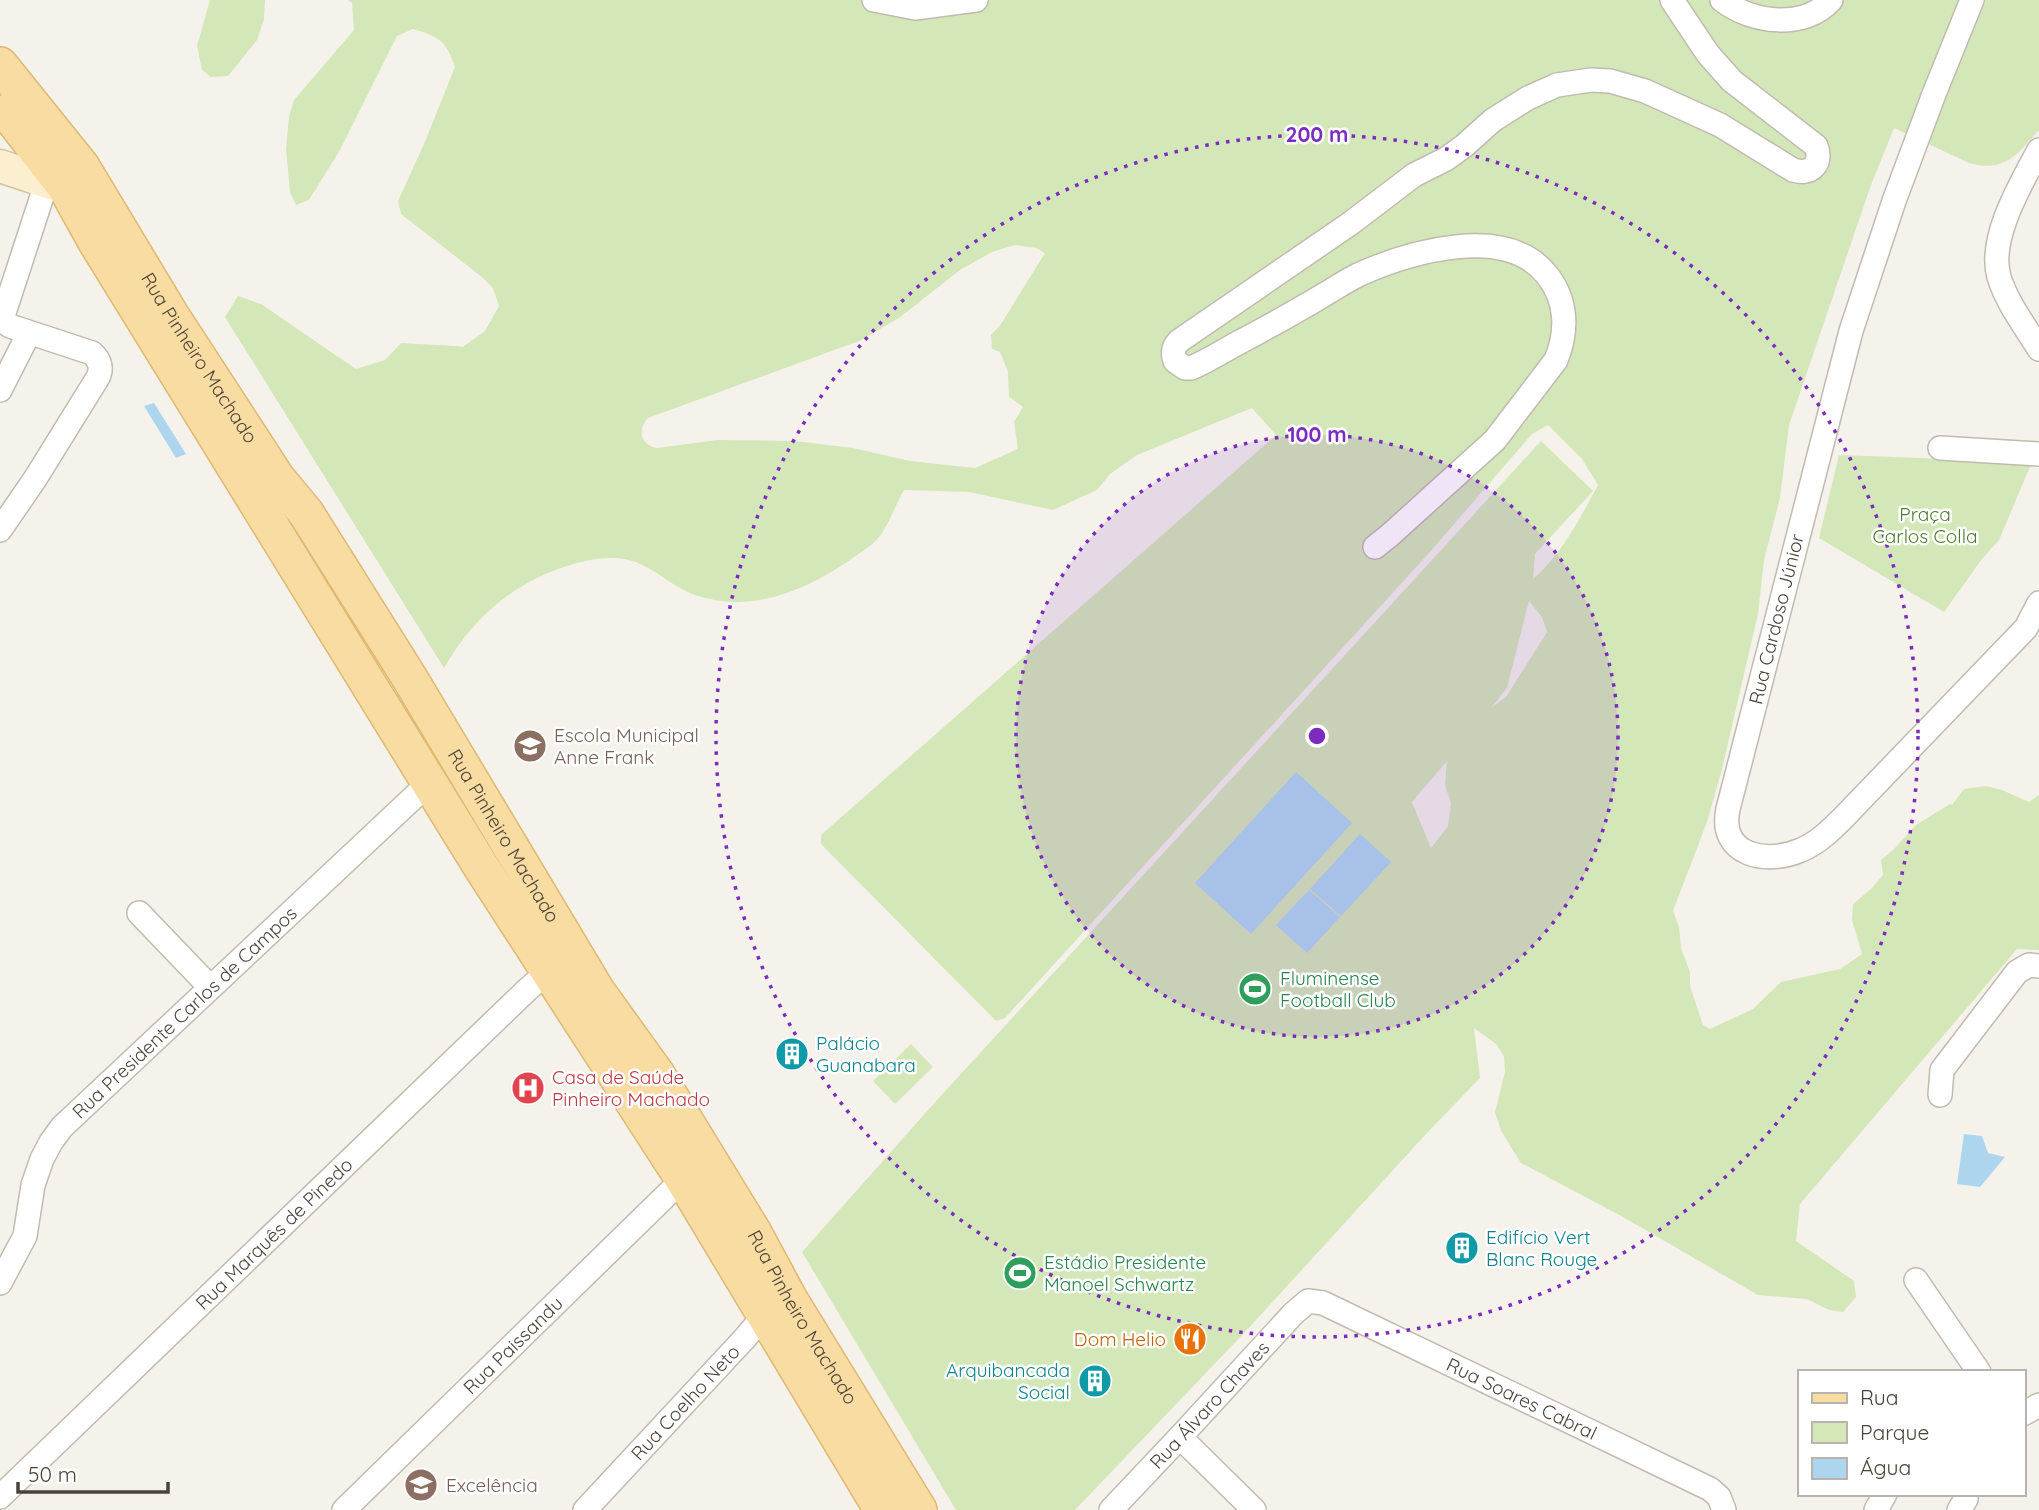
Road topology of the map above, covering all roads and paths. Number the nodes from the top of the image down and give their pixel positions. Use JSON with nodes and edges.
{"nodes":[{"id":1,"x":874,"y":0,"type":"edge"},
{"id":2,"x":976,"y":0,"type":"edge"},
{"id":3,"x":1672,"y":0,"type":"edge"},
{"id":4,"x":1721,"y":0,"type":"edge"},
{"id":5,"x":1831,"y":0,"type":"edge"},
{"id":6,"x":1972,"y":0,"type":"edge"},
{"id":7,"x":0,"y":65,"type":"edge"},
{"id":8,"x":0,"y":104,"type":"edge"},
{"id":9,"x":2039,"y":150,"type":"edge"},
{"id":10,"x":0,"y":166,"type":"edge"},
{"id":11,"x":65,"y":179,"type":"junction"},
{"id":12,"x":29,"y":333,"type":"junction"},
{"id":13,"x":2039,"y":349,"type":"edge"},
{"id":14,"x":0,"y":390,"type":"edge"},
{"id":15,"x":1940,"y":448,"type":"dead end"},
{"id":16,"x":2039,"y":454,"type":"edge"},
{"id":17,"x":0,"y":530,"type":"edge"},
{"id":18,"x":1375,"y":547,"type":"dead end"},
{"id":19,"x":2039,"y":603,"type":"edge"},
{"id":20,"x":430,"y":782,"type":"junction"},
{"id":21,"x":139,"y":913,"type":"dead end"},
{"id":22,"x":2039,"y":966,"type":"edge"},
{"id":23,"x":549,"y":971,"type":"junction"},
{"id":24,"x":210,"y":987,"type":"junction"},
{"id":25,"x":1940,"y":1095,"type":"dead end"},
{"id":26,"x":683,"y":1179,"type":"junction"},
{"id":27,"x":1916,"y":1280,"type":"dead end"},
{"id":28,"x":0,"y":1283,"type":"edge"},
{"id":29,"x":1308,"y":1301,"type":"joint"},
{"id":30,"x":777,"y":1307,"type":"junction"},
{"id":31,"x":1978,"y":1370,"type":"edge"},
{"id":32,"x":1180,"y":1437,"type":"junction"},
{"id":33,"x":0,"y":1497,"type":"edge"},
{"id":34,"x":344,"y":1510,"type":"edge"},
{"id":35,"x":585,"y":1510,"type":"edge"},
{"id":36,"x":882,"y":1510,"type":"edge"},
{"id":37,"x":919,"y":1510,"type":"edge"},
{"id":38,"x":1111,"y":1510,"type":"edge"},
{"id":39,"x":1254,"y":1510,"type":"edge"},
{"id":40,"x":1724,"y":1510,"type":"edge"}],
"edges":[{"from":1,"to":2,"type":"street"},
{"from":3,"to":18,"type":"street"},
{"from":4,"to":5,"type":"street"},
{"from":6,"to":19,"type":"street","name":"Rua Cardoso Júnior"},
{"from":7,"to":11,"type":"main road"},
{"from":8,"to":11,"type":"main road"},
{"from":9,"to":13,"type":"street"},
{"from":10,"to":11,"type":"street"},
{"from":11,"to":12,"type":"street"},
{"from":11,"to":20,"type":"main road","name":"Rua Pinheiro Machado"},
{"from":11,"to":30,"type":"main road","name":"Rua Pinheiro Machado"},
{"from":12,"to":14,"type":"street"},
{"from":12,"to":17,"type":"street"},
{"from":15,"to":16,"type":"street"},
{"from":20,"to":23,"type":"main road","name":"Rua Pinheiro Machado"},
{"from":20,"to":24,"type":"street","name":"Rua Presidente Carlos de Campos"},
{"from":21,"to":24,"type":"street"},
{"from":22,"to":25,"type":"street"},
{"from":23,"to":26,"type":"main road","name":"Rua Pinheiro Machado"},
{"from":23,"to":33,"type":"street","name":"Rua Marquês de Pinedo"},
{"from":24,"to":28,"type":"street","name":"Rua Presidente Carlos de Campos"},
{"from":26,"to":30,"type":"main road","name":"Rua Pinheiro Machado"},
{"from":26,"to":34,"type":"street","name":"Rua Paissandu"},
{"from":27,"to":31,"type":"street"},
{"from":29,"to":32,"type":"street","name":"Rua Álvaro Chaves"},
{"from":29,"to":40,"type":"street","name":"Rua Soares Cabral"},
{"from":30,"to":35,"type":"street","name":"Rua Coelho Neto"},
{"from":30,"to":36,"type":"main road","name":"Rua Pinheiro Machado"},
{"from":30,"to":37,"type":"main road","name":"Rua Pinheiro Machado"},
{"from":32,"to":38,"type":"street","name":"Rua Álvaro Chaves"},
{"from":32,"to":39,"type":"street"}]}
